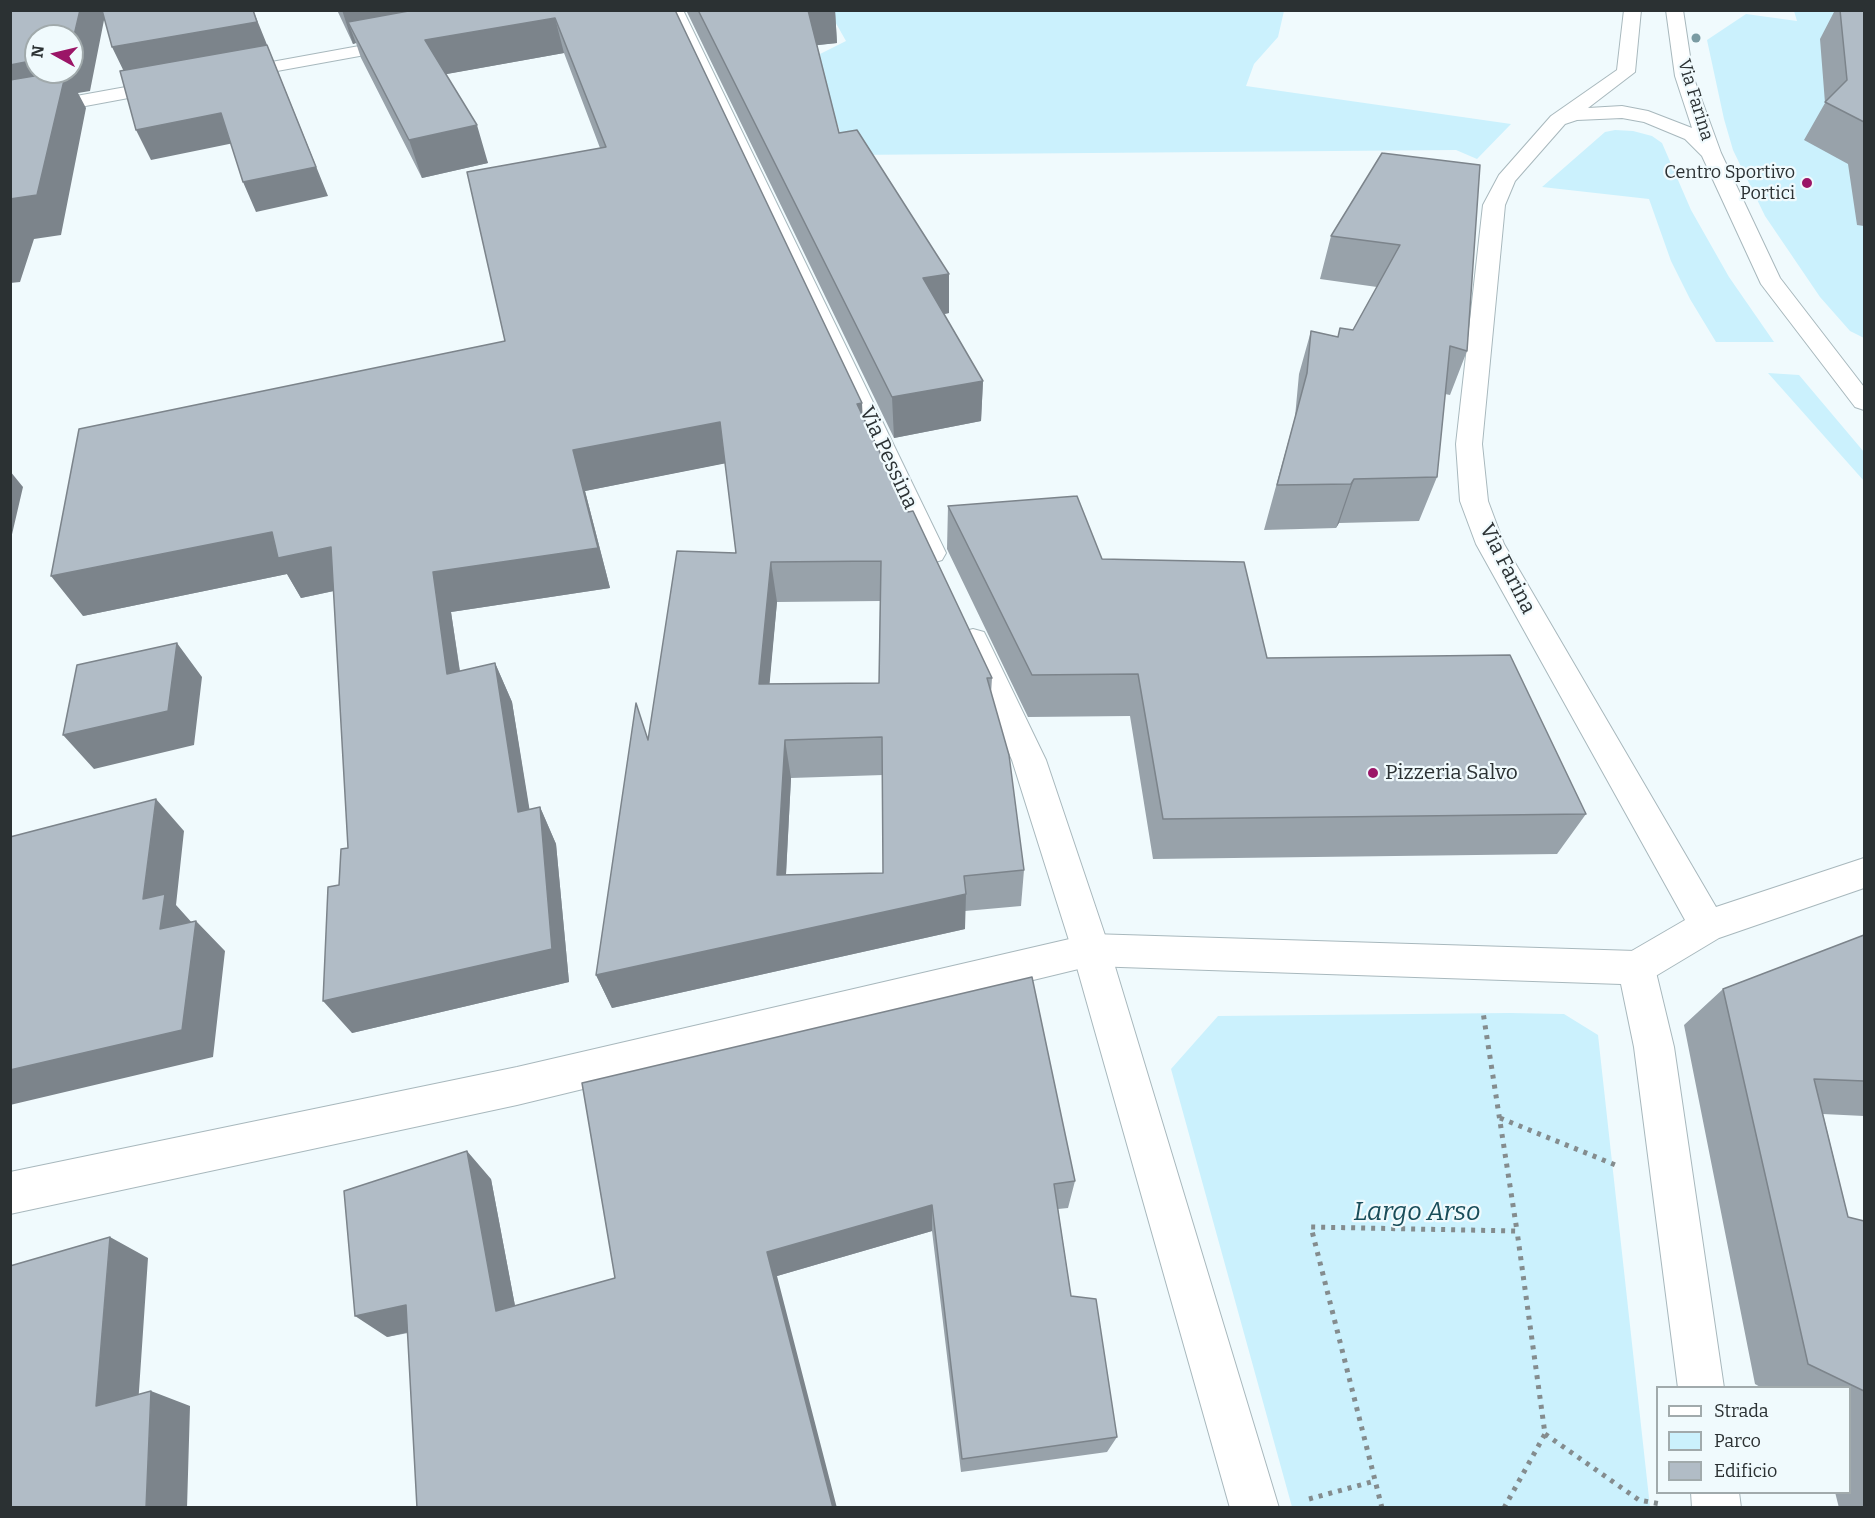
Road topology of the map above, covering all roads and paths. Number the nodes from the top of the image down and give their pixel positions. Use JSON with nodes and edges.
{"nodes":[{"id":1,"x":674,"y":10,"type":"edge"},
{"id":2,"x":1633,"y":10,"type":"edge"},
{"id":3,"x":1674,"y":10,"type":"edge"},
{"id":4,"x":417,"y":40,"type":"edge"},
{"id":5,"x":217,"y":77,"type":"edge"},
{"id":6,"x":182,"y":83,"type":"edge"},
{"id":7,"x":10,"y":114,"type":"edge"},
{"id":8,"x":1558,"y":120,"type":"junction"},
{"id":9,"x":1711,"y":153,"type":"junction"},
{"id":10,"x":1864,"y":371,"type":"edge"},
{"id":11,"x":1839,"y":373,"type":"junction"},
{"id":12,"x":1864,"y":402,"type":"edge"},
{"id":13,"x":944,"y":578,"type":"edge"},
{"id":14,"x":964,"y":621,"type":"edge"},
{"id":15,"x":1864,"y":873,"type":"edge"},
{"id":16,"x":1707,"y":926,"type":"junction"},
{"id":17,"x":1091,"y":950,"type":"junction"},
{"id":18,"x":1476,"y":963,"type":"junction"},
{"id":19,"x":1636,"y":968,"type":"junction"},
{"id":20,"x":1499,"y":1117,"type":"junction"},
{"id":21,"x":1674,"y":1190,"type":"junction"},
{"id":22,"x":10,"y":1193,"type":"edge"},
{"id":23,"x":1516,"y":1231,"type":"junction"},
{"id":24,"x":1701,"y":1386,"type":"edge"},
{"id":25,"x":1545,"y":1434,"type":"junction"},
{"id":26,"x":1375,"y":1482,"type":"junction"},
{"id":27,"x":1301,"y":1502,"type":"dead end"},
{"id":28,"x":1702,"y":1502,"type":"edge"},
{"id":29,"x":1255,"y":1508,"type":"edge"},
{"id":30,"x":1382,"y":1508,"type":"edge"},
{"id":31,"x":1504,"y":1508,"type":"edge"}],
"edges":[{"from":1,"to":13,"type":"street","name":"Via Pessina"},
{"from":2,"to":8,"type":"street","name":"Via Farina"},
{"from":3,"to":9,"type":"street","name":"Via Farina"},
{"from":4,"to":5,"type":"street"},
{"from":6,"to":7,"type":"street"},
{"from":8,"to":9,"type":"street","name":"Via Farina"},
{"from":8,"to":16,"type":"street","name":"Via Farina"},
{"from":9,"to":11,"type":"street","name":"Via Farina"},
{"from":10,"to":11,"type":"street"},
{"from":11,"to":12,"type":"street","name":"Via Farina"},
{"from":14,"to":17,"type":"street"},
{"from":15,"to":16,"type":"street"},
{"from":16,"to":19,"type":"street"},
{"from":17,"to":18,"type":"street"},
{"from":17,"to":22,"type":"street"},
{"from":17,"to":29,"type":"street"},
{"from":18,"to":19,"type":"street"},
{"from":18,"to":20,"type":"path"},
{"from":19,"to":21,"type":"street"},
{"from":20,"to":21,"type":"path"},
{"from":20,"to":23,"type":"path"},
{"from":21,"to":24,"type":"street"},
{"from":23,"to":25,"type":"path"},
{"from":23,"to":26,"type":"path"},
{"from":25,"to":28,"type":"path"},
{"from":25,"to":31,"type":"path"},
{"from":26,"to":27,"type":"path"},
{"from":26,"to":30,"type":"path"}]}
